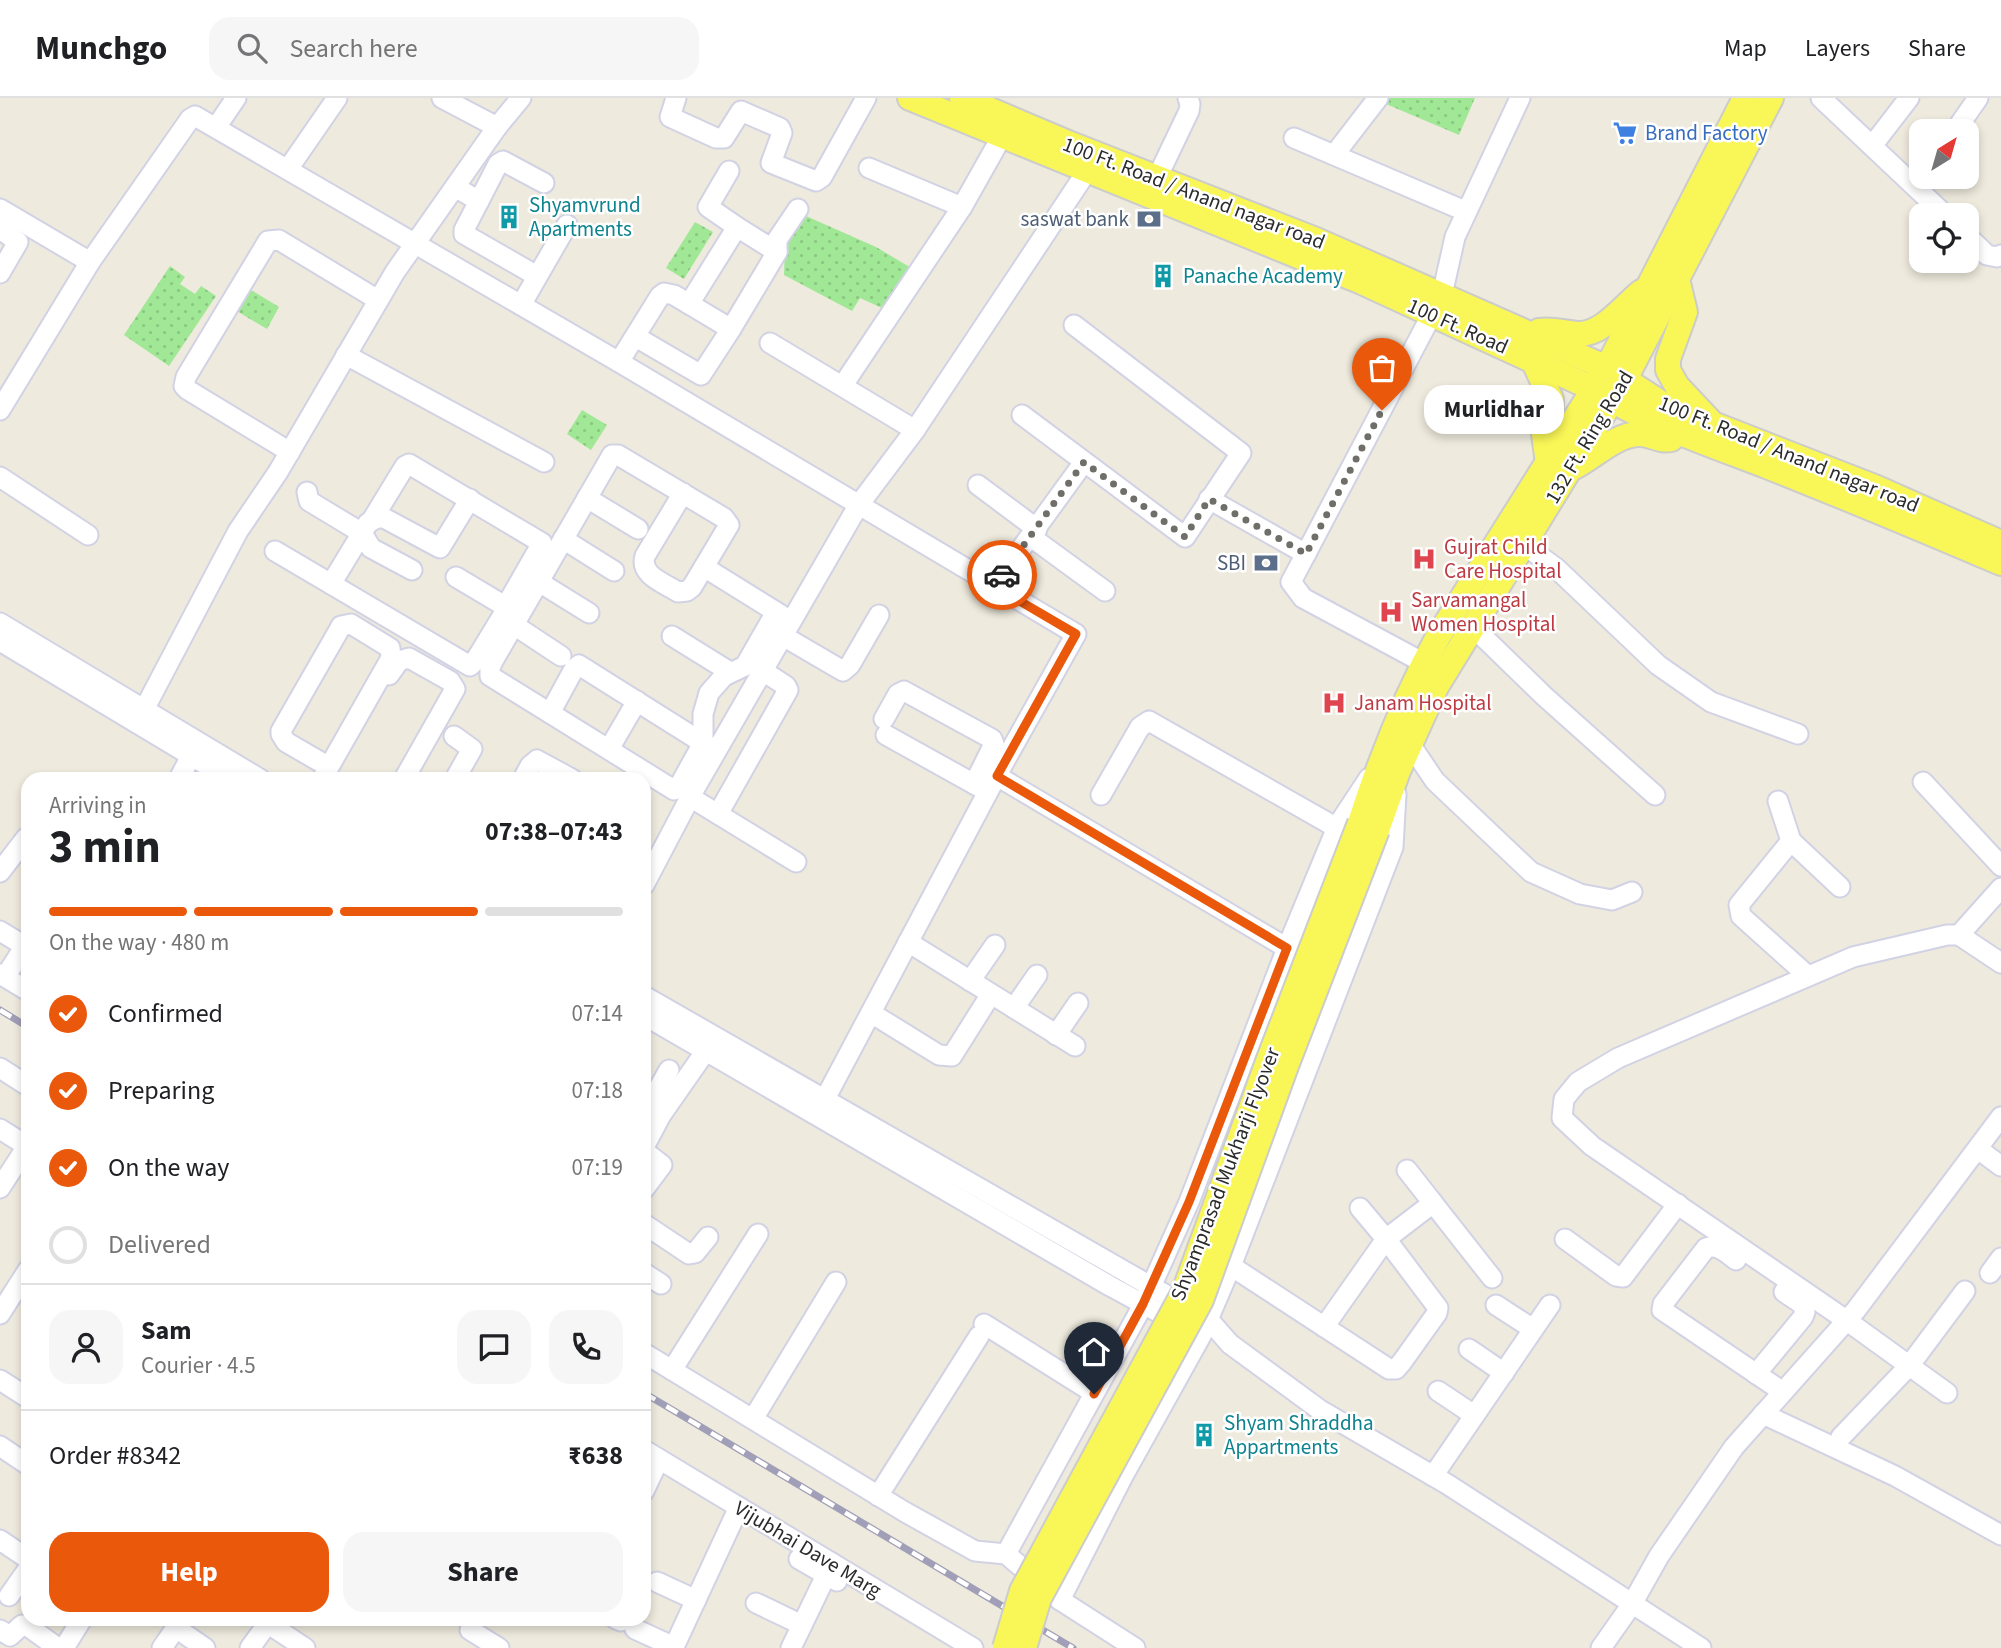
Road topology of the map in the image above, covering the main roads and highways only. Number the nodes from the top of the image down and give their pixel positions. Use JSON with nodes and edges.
{"nodes":[{"id":1,"x":910,"y":98,"type":"edge"},
{"id":2,"x":962,"y":98,"type":"edge"},
{"id":3,"x":1762,"y":99,"type":"edge"},
{"id":4,"x":1093,"y":163,"type":"junction"},
{"id":5,"x":1677,"y":279,"type":"junction"},
{"id":6,"x":1650,"y":284,"type":"junction"},
{"id":7,"x":1437,"y":304,"type":"junction"},
{"id":8,"x":1528,"y":333,"type":"junction"},
{"id":9,"x":1533,"y":360,"type":"junction"},
{"id":10,"x":1609,"y":384,"type":"junction"},
{"id":11,"x":1712,"y":424,"type":"junction"},
{"id":12,"x":1688,"y":435,"type":"junction"},
{"id":13,"x":1558,"y":466,"type":"junction"},
{"id":14,"x":2001,"y":543,"type":"edge"},
{"id":15,"x":2001,"y":563,"type":"edge"},
{"id":16,"x":1388,"y":766,"type":"junction"},
{"id":17,"x":1358,"y":827,"type":"junction"},
{"id":18,"x":1005,"y":1648,"type":"edge"},
{"id":19,"x":1024,"y":1648,"type":"edge"}],
"edges":[{"from":1,"to":4,"type":"main road","name":"100 Ft. Road"},
{"from":2,"to":4,"type":"main road","name":"100 Ft. Road / Anand nagar road"},
{"from":3,"to":5,"type":"main road","name":"132 Ft. Ring Road"},
{"from":3,"to":6,"type":"main road","name":"132 Ft. Ring Road"},
{"from":4,"to":7,"type":"main road","name":"100 Ft. Road"},
{"from":4,"to":7,"type":"main road","name":"100 Ft. Road / Anand nagar road"},
{"from":5,"to":10,"type":"main road","name":"132 Ft. Ring Road"},
{"from":5,"to":11,"type":"main road"},
{"from":6,"to":8,"type":"main road"},
{"from":6,"to":10,"type":"main road","name":"132 Ft. Ring Road"},
{"from":7,"to":8,"type":"main road","name":"100 Ft. Road / Anand nagar road"},
{"from":7,"to":9,"type":"main road","name":"100 Ft. Road"},
{"from":8,"to":10,"type":"main road","name":"100 Ft. Road / Anand nagar road"},
{"from":9,"to":10,"type":"main road","name":"100 Ft. Road"},
{"from":9,"to":13,"type":"main road"},
{"from":10,"to":11,"type":"main road","name":"100 Ft. Road / Anand nagar road"},
{"from":10,"to":12,"type":"main road","name":"100 Ft. Road"},
{"from":10,"to":13,"type":"main road","name":"132 Ft. Ring Road"},
{"from":11,"to":14,"type":"main road","name":"100 Ft. Road / Anand nagar road"},
{"from":12,"to":13,"type":"main road"},
{"from":12,"to":15,"type":"main road","name":"100 Ft. Road"},
{"from":13,"to":16,"type":"main road","name":"132 Ft. Ring Road"},
{"from":13,"to":16,"type":"main road","name":"132 Ft. Ring Road"},
{"from":16,"to":17,"type":"main road","name":"Shyamprasad Mukharji Flyover"},
{"from":17,"to":18,"type":"main road","name":"Shyamprasad Mukharji Flyover","bridge":true},
{"from":17,"to":19,"type":"main road","name":"Shyamprasad Mukharji Flyover","bridge":true}]}
